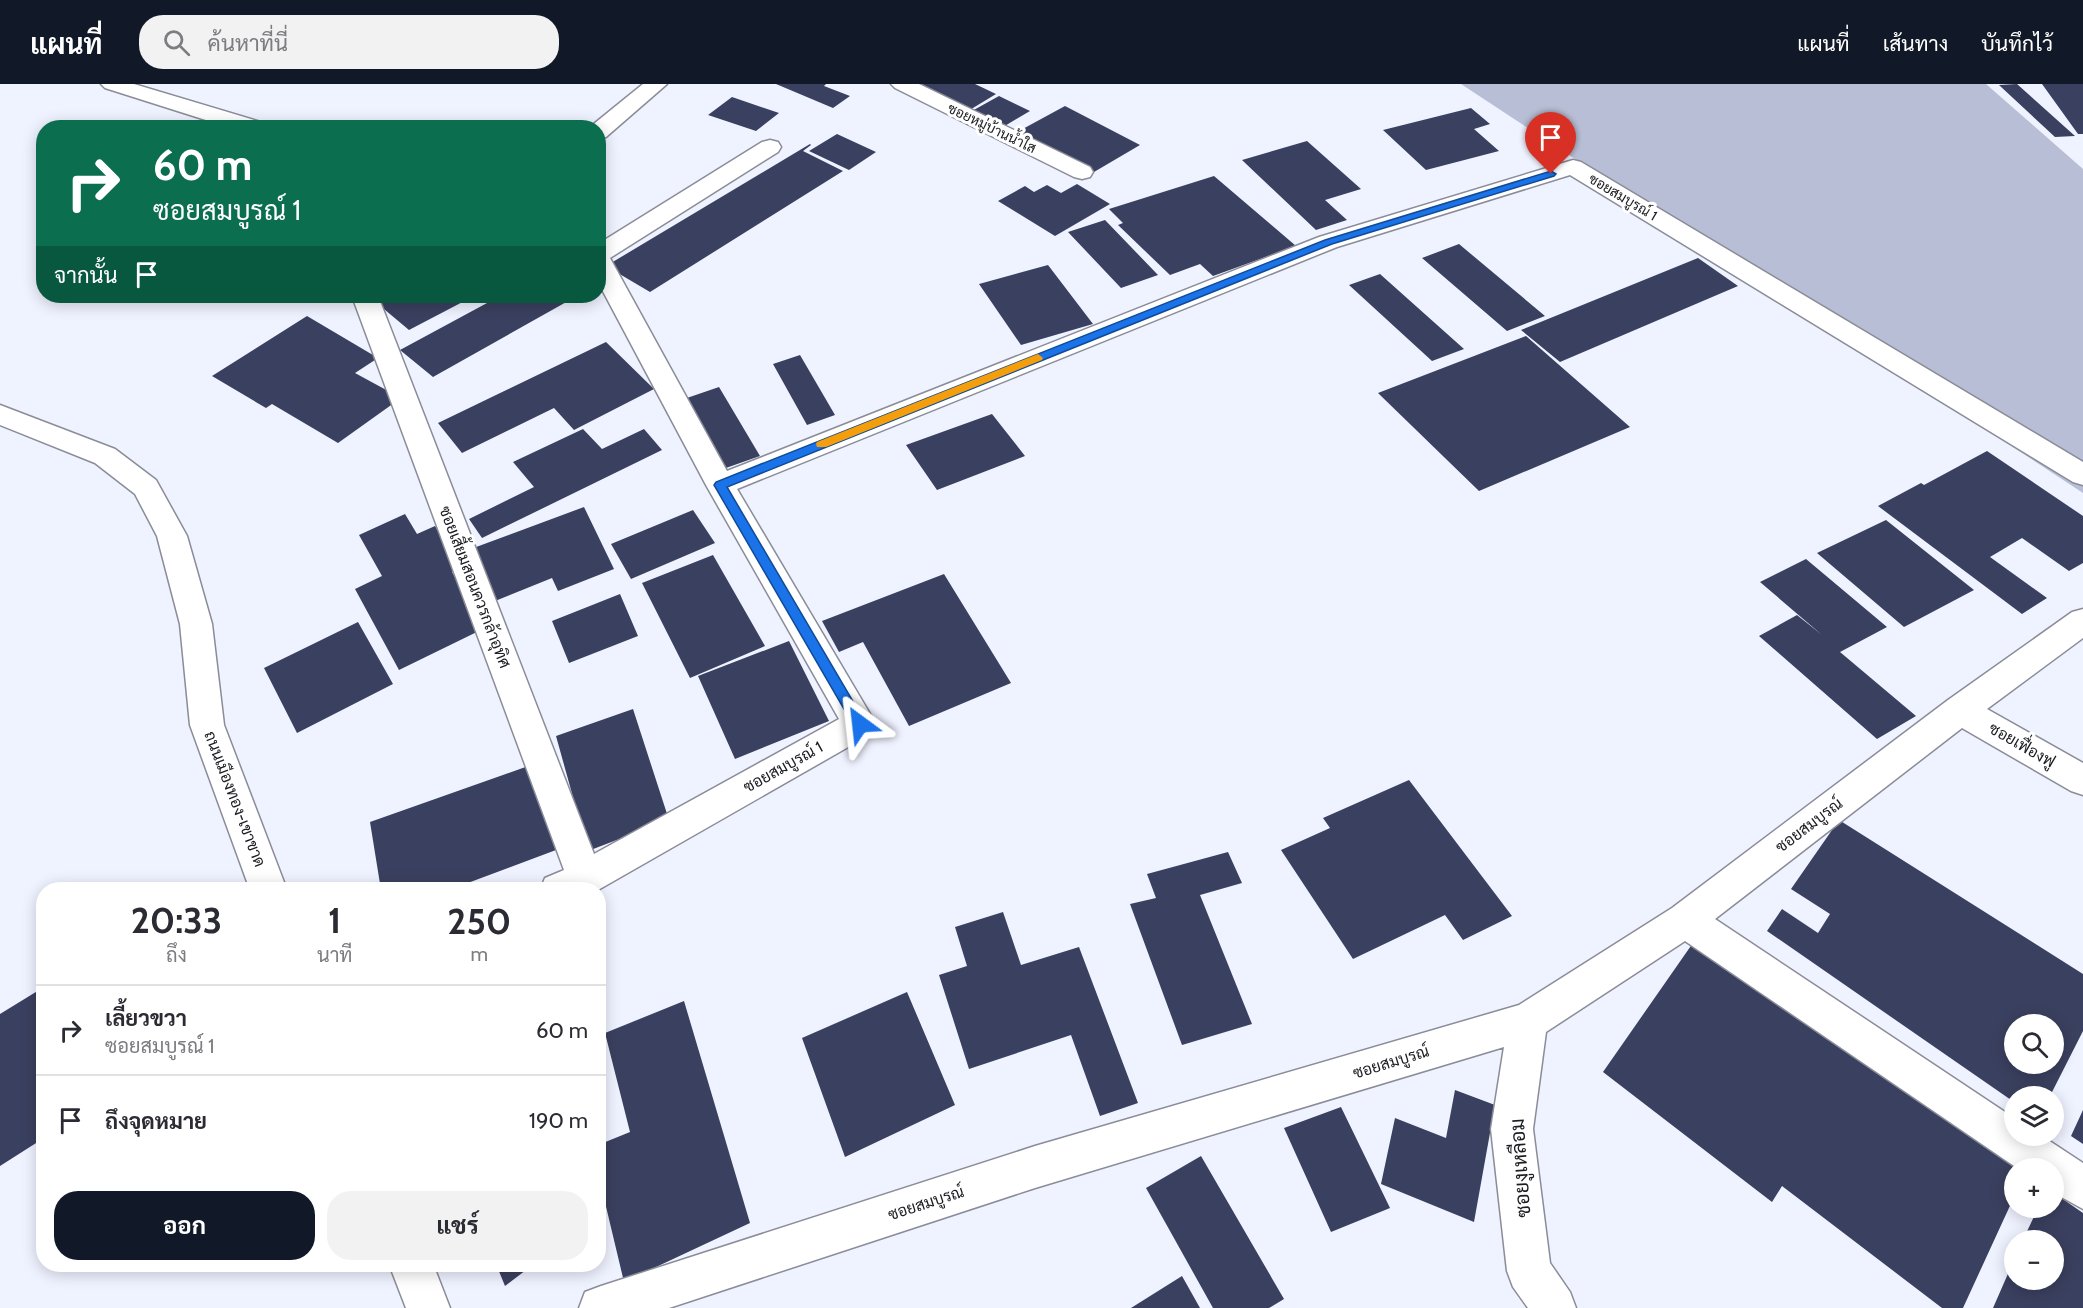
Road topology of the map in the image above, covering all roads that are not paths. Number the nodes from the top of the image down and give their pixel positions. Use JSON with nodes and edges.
{"nodes":[{"id":1,"x":112,"y":84,"type":"edge"},
{"id":2,"x":656,"y":84,"type":"edge"},
{"id":3,"x":902,"y":84,"type":"edge"},
{"id":4,"x":230,"y":120,"type":"edge"},
{"id":5,"x":606,"y":125,"type":"edge"},
{"id":6,"x":770,"y":147,"type":"dead end"},
{"id":7,"x":1082,"y":172,"type":"dead end"},
{"id":8,"x":606,"y":251,"type":"edge"},
{"id":9,"x":606,"y":271,"type":"edge"},
{"id":10,"x":367,"y":303,"type":"edge"},
{"id":11,"x":0,"y":414,"type":"edge"},
{"id":12,"x":2083,"y":475,"type":"edge"},
{"id":13,"x":720,"y":485,"type":"junction"},
{"id":14,"x":2083,"y":621,"type":"edge"},
{"id":15,"x":1960,"y":710,"type":"junction"},
{"id":16,"x":2083,"y":780,"type":"edge"},
{"id":17,"x":266,"y":882,"type":"edge"},
{"id":18,"x":571,"y":882,"type":"edge"},
{"id":19,"x":576,"y":882,"type":"edge"},
{"id":20,"x":1685,"y":920,"type":"junction"},
{"id":21,"x":1528,"y":1021,"type":"junction"},
{"id":22,"x":2083,"y":1188,"type":"edge"},
{"id":23,"x":414,"y":1272,"type":"edge"},
{"id":24,"x":428,"y":1308,"type":"edge"},
{"id":25,"x":601,"y":1308,"type":"edge"},
{"id":26,"x":1554,"y":1308,"type":"edge"}],
"edges":[{"from":1,"to":4,"type":"street"},
{"from":2,"to":5,"type":"street"},
{"from":3,"to":7,"type":"street","name":"ซอยหมู่บ้านน้ำใส"},
{"from":6,"to":8,"type":"street"},
{"from":9,"to":13,"type":"street","name":"ซอยสมบูรณ์ 1"},
{"from":10,"to":18,"type":"street","name":"ซอยเสี้ยมสอนควรกล้าอุทิศ"},
{"from":11,"to":17,"type":"street","name":"ถนนเมืองทอง-เขาขาด"},
{"from":12,"to":13,"type":"street","name":"ซอยสมบูรณ์ 1"},
{"from":13,"to":19,"type":"street","name":"ซอยสมบูรณ์ 1"},
{"from":14,"to":15,"type":"street","name":"ซอยสมบูรณ์"},
{"from":15,"to":16,"type":"street","name":"ซอยเฟื่องฟู"},
{"from":15,"to":20,"type":"street","name":"ซอยสมบูรณ์"},
{"from":20,"to":21,"type":"street","name":"ซอยสมบูรณ์"},
{"from":20,"to":22,"type":"street"},
{"from":21,"to":25,"type":"street","name":"ซอยสมบูรณ์"},
{"from":21,"to":26,"type":"street","name":"ซอยงูเหลือม"},
{"from":23,"to":24,"type":"street"}]}
